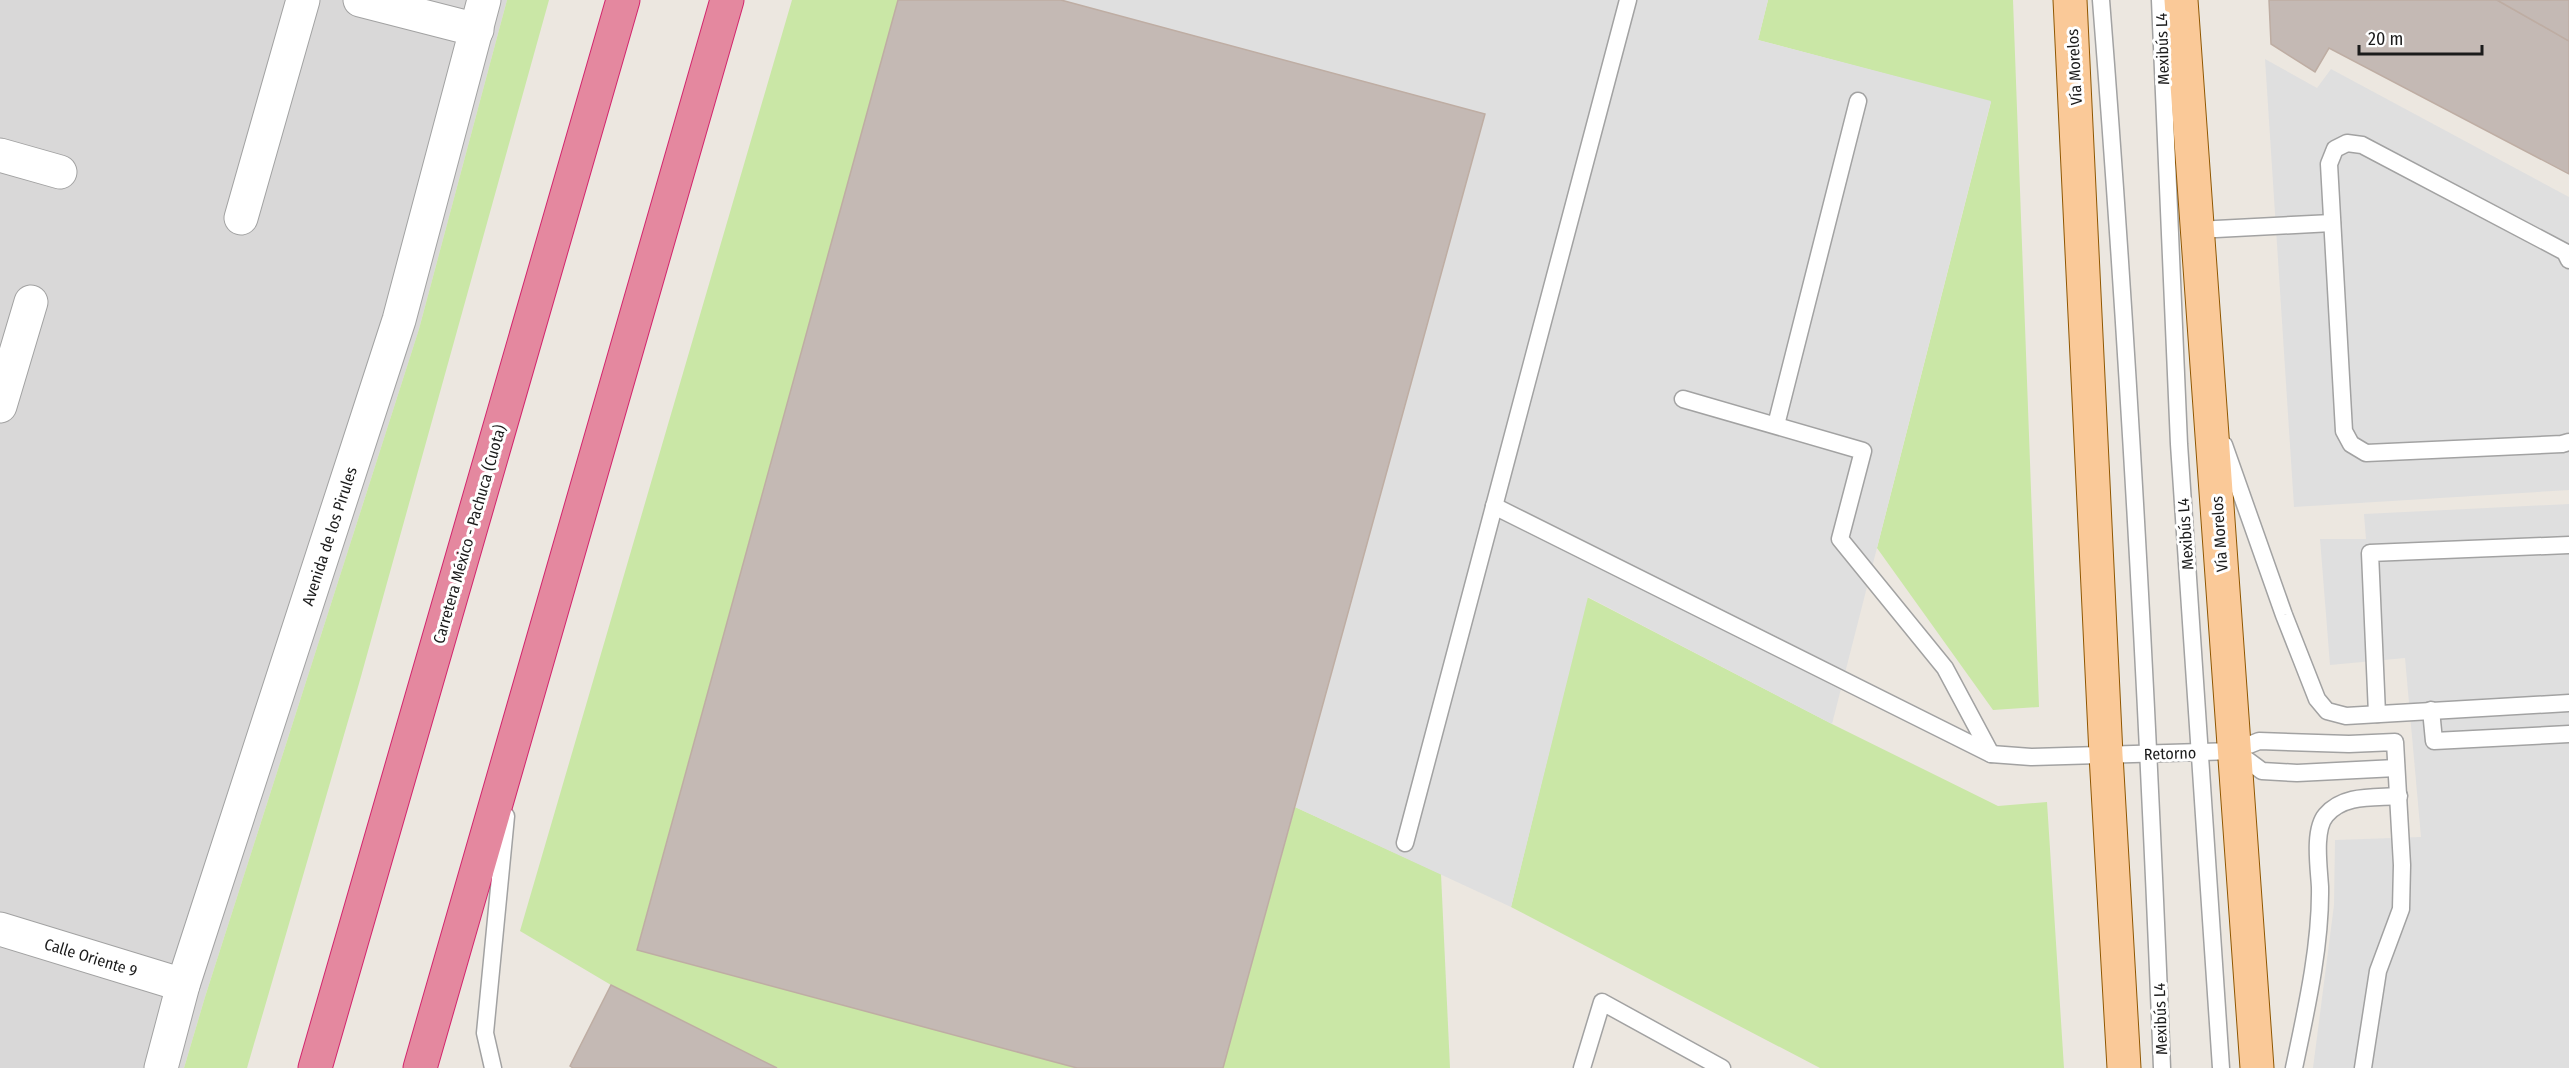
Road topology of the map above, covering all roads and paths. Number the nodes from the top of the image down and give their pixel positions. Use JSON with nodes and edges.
{"nodes":[{"id":1,"x":303,"y":0,"type":"edge"},
{"id":2,"x":360,"y":0,"type":"edge"},
{"id":3,"x":623,"y":0,"type":"edge"},
{"id":4,"x":727,"y":0,"type":"edge"},
{"id":5,"x":1628,"y":0,"type":"edge"},
{"id":6,"x":2070,"y":0,"type":"edge"},
{"id":7,"x":2101,"y":0,"type":"edge"},
{"id":8,"x":2160,"y":0,"type":"edge"},
{"id":9,"x":2181,"y":0,"type":"edge"},
{"id":10,"x":481,"y":15,"type":"edge"},
{"id":11,"x":1858,"y":101,"type":"dead end"},
{"id":12,"x":0,"y":155,"type":"edge"},
{"id":13,"x":60,"y":172,"type":"dead end"},
{"id":14,"x":241,"y":218,"type":"dead end"},
{"id":15,"x":2332,"y":223,"type":"junction"},
{"id":16,"x":2197,"y":230,"type":"junction"},
{"id":17,"x":2569,"y":260,"type":"edge"},
{"id":18,"x":31,"y":302,"type":"dead end"},
{"id":19,"x":1683,"y":399,"type":"dead end"},
{"id":20,"x":2209,"y":404,"type":"junction"},
{"id":21,"x":0,"y":405,"type":"edge"},
{"id":22,"x":1776,"y":425,"type":"junction"},
{"id":23,"x":2569,"y":442,"type":"edge"},
{"id":24,"x":1494,"y":506,"type":"junction"},
{"id":25,"x":2569,"y":545,"type":"edge"},
{"id":26,"x":2569,"y":703,"type":"edge"},
{"id":27,"x":2431,"y":710,"type":"junction"},
{"id":28,"x":2377,"y":714,"type":"junction"},
{"id":29,"x":2569,"y":734,"type":"edge"},
{"id":30,"x":513,"y":738,"type":"junction"},
{"id":31,"x":2234,"y":751,"type":"junction"},
{"id":32,"x":2201,"y":752,"type":"junction"},
{"id":33,"x":1991,"y":754,"type":"junction"},
{"id":34,"x":2148,"y":754,"type":"junction"},
{"id":35,"x":2106,"y":755,"type":"junction"},
{"id":36,"x":2396,"y":768,"type":"junction"},
{"id":37,"x":2399,"y":796,"type":"junction"},
{"id":38,"x":1405,"y":843,"type":"dead end"},
{"id":39,"x":0,"y":929,"type":"edge"},
{"id":40,"x":183,"y":985,"type":"junction"},
{"id":41,"x":161,"y":1068,"type":"edge"},
{"id":42,"x":315,"y":1068,"type":"edge"},
{"id":43,"x":420,"y":1068,"type":"edge"},
{"id":44,"x":493,"y":1068,"type":"edge"},
{"id":45,"x":1582,"y":1068,"type":"edge"},
{"id":46,"x":1722,"y":1068,"type":"edge"},
{"id":47,"x":2124,"y":1068,"type":"edge"},
{"id":48,"x":2162,"y":1068,"type":"edge"},
{"id":49,"x":2221,"y":1068,"type":"edge"},
{"id":50,"x":2257,"y":1068,"type":"edge"},
{"id":51,"x":2294,"y":1068,"type":"edge"},
{"id":52,"x":2363,"y":1068,"type":"edge"}],
"edges":[{"from":1,"to":14,"type":"street"},
{"from":2,"to":10,"type":"street"},
{"from":3,"to":42,"type":"highway","name":"Carretera México - Pachuca (Cuota)"},
{"from":4,"to":30,"type":"highway"},
{"from":5,"to":24,"type":"lane"},
{"from":6,"to":35,"type":"main road","name":"Vía Morelos"},
{"from":7,"to":34,"type":"lane","name":"Mexibús L4"},
{"from":8,"to":32,"type":"lane","name":"Mexibús L4"},
{"from":9,"to":16,"type":"main road","name":"Vía Morelos"},
{"from":10,"to":40,"type":"street","name":"Avenida de los Pirules"},
{"from":11,"to":22,"type":"lane"},
{"from":12,"to":13,"type":"street"},
{"from":15,"to":16,"type":"lane"},
{"from":15,"to":17,"type":"lane"},
{"from":15,"to":23,"type":"lane"},
{"from":16,"to":20,"type":"main road","name":"Vía Morelos"},
{"from":18,"to":21,"type":"street"},
{"from":19,"to":22,"type":"lane"},
{"from":20,"to":28,"type":"lane"},
{"from":20,"to":31,"type":"main road","name":"Vía Morelos"},
{"from":22,"to":33,"type":"lane"},
{"from":24,"to":33,"type":"lane"},
{"from":24,"to":38,"type":"lane"},
{"from":25,"to":28,"type":"lane"},
{"from":26,"to":27,"type":"lane"},
{"from":27,"to":28,"type":"lane"},
{"from":27,"to":29,"type":"lane"},
{"from":30,"to":43,"type":"highway"},
{"from":30,"to":44,"type":"lane"},
{"from":31,"to":32,"type":"lane","name":"Retorno"},
{"from":31,"to":36,"type":"lane"},
{"from":31,"to":36,"type":"lane","name":"Retorno"},
{"from":31,"to":50,"type":"main road","name":"Vía Morelos"},
{"from":32,"to":34,"type":"lane","name":"Retorno"},
{"from":32,"to":49,"type":"lane","name":"Mexibús L4"},
{"from":33,"to":35,"type":"lane","name":"Retorno"},
{"from":34,"to":35,"type":"lane","name":"Retorno"},
{"from":34,"to":48,"type":"lane","name":"Mexibús L4"},
{"from":35,"to":47,"type":"main road","name":"Vía Morelos"},
{"from":36,"to":37,"type":"lane"},
{"from":37,"to":51,"type":"lane"},
{"from":37,"to":52,"type":"lane"},
{"from":39,"to":40,"type":"street","name":"Calle Oriente 9"},
{"from":40,"to":41,"type":"street","name":"Avenida de los Pirules"},
{"from":45,"to":46,"type":"lane"}]}
